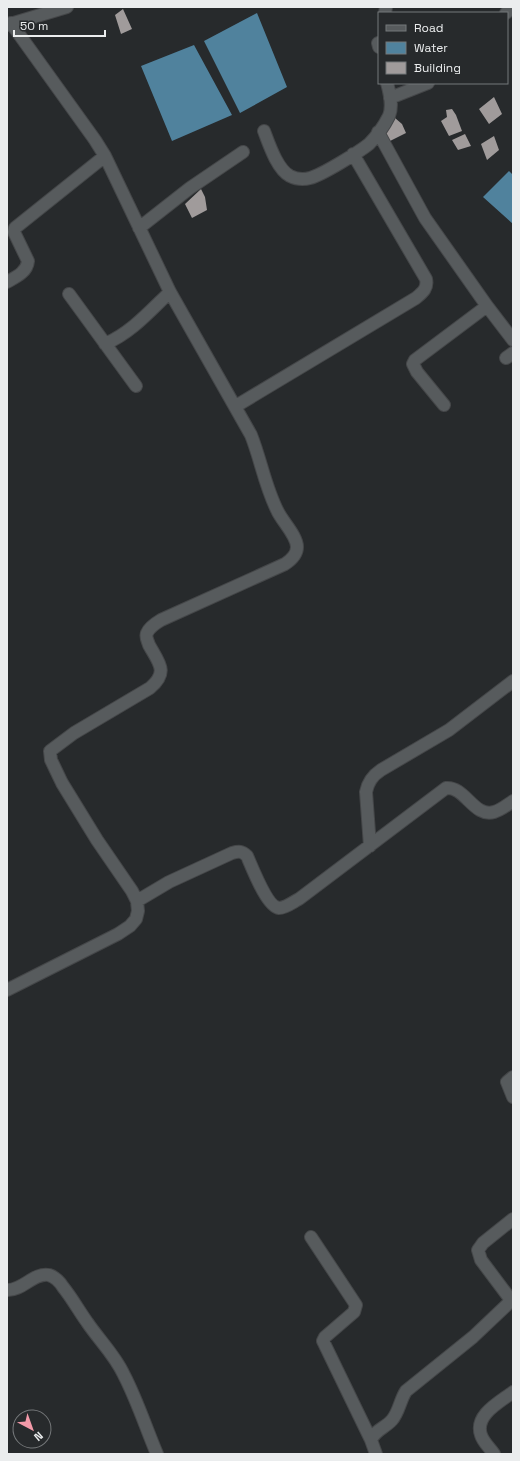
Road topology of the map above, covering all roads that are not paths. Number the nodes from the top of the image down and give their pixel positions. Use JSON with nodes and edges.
{"nodes":[{"id":1,"x":67,"y":7,"type":"edge"},
{"id":2,"x":31,"y":12,"type":"edge"},
{"id":3,"x":9,"y":24,"type":"edge"},
{"id":4,"x":387,"y":84,"type":"edge"},
{"id":5,"x":425,"y":84,"type":"edge"},
{"id":6,"x":390,"y":98,"type":"junction"},
{"id":7,"x":264,"y":131,"type":"dead end"},
{"id":8,"x":378,"y":132,"type":"junction"},
{"id":9,"x":243,"y":152,"type":"dead end"},
{"id":10,"x":353,"y":154,"type":"junction"},
{"id":11,"x":105,"y":156,"type":"junction"},
{"id":12,"x":139,"y":228,"type":"junction"},
{"id":13,"x":7,"y":282,"type":"edge"},
{"id":14,"x":170,"y":292,"type":"junction"},
{"id":15,"x":69,"y":294,"type":"dead end"},
{"id":16,"x":487,"y":306,"type":"junction"},
{"id":17,"x":513,"y":340,"type":"edge"},
{"id":18,"x":105,"y":344,"type":"junction"},
{"id":19,"x":136,"y":386,"type":"dead end"},
{"id":20,"x":444,"y":405,"type":"dead end"},
{"id":21,"x":236,"y":406,"type":"junction"},
{"id":22,"x":513,"y":681,"type":"edge"},
{"id":23,"x":513,"y":801,"type":"edge"},
{"id":24,"x":370,"y":846,"type":"junction"},
{"id":25,"x":137,"y":901,"type":"junction"},
{"id":26,"x":7,"y":990,"type":"edge"},
{"id":27,"x":513,"y":1077,"type":"edge"},
{"id":28,"x":513,"y":1097,"type":"edge"},
{"id":29,"x":513,"y":1219,"type":"edge"},
{"id":30,"x":311,"y":1237,"type":"dead end"},
{"id":31,"x":7,"y":1290,"type":"edge"},
{"id":32,"x":512,"y":1299,"type":"edge"},
{"id":33,"x":513,"y":1392,"type":"edge"},
{"id":34,"x":371,"y":1440,"type":"junction"},
{"id":35,"x":157,"y":1454,"type":"edge"},
{"id":36,"x":376,"y":1454,"type":"edge"},
{"id":37,"x":494,"y":1454,"type":"edge"}],
"edges":[{"from":1,"to":2,"type":"street"},
{"from":2,"to":3,"type":"street"},
{"from":3,"to":11,"type":"street"},
{"from":4,"to":6,"type":"street"},
{"from":5,"to":6,"type":"street"},
{"from":6,"to":8,"type":"street"},
{"from":7,"to":10,"type":"street"},
{"from":8,"to":10,"type":"street"},
{"from":8,"to":16,"type":"street"},
{"from":9,"to":12,"type":"street"},
{"from":10,"to":21,"type":"street"},
{"from":11,"to":12,"type":"street"},
{"from":11,"to":13,"type":"street"},
{"from":12,"to":14,"type":"street"},
{"from":14,"to":18,"type":"street"},
{"from":14,"to":21,"type":"street"},
{"from":15,"to":18,"type":"street"},
{"from":16,"to":17,"type":"street"},
{"from":16,"to":20,"type":"street"},
{"from":18,"to":19,"type":"street"},
{"from":21,"to":25,"type":"street"},
{"from":22,"to":24,"type":"street"},
{"from":23,"to":24,"type":"street"},
{"from":24,"to":25,"type":"street"},
{"from":25,"to":26,"type":"street"},
{"from":27,"to":28,"type":"street"},
{"from":29,"to":32,"type":"street"},
{"from":30,"to":34,"type":"street"},
{"from":31,"to":35,"type":"street"},
{"from":32,"to":34,"type":"street"},
{"from":33,"to":37,"type":"street"},
{"from":34,"to":36,"type":"street"}]}
